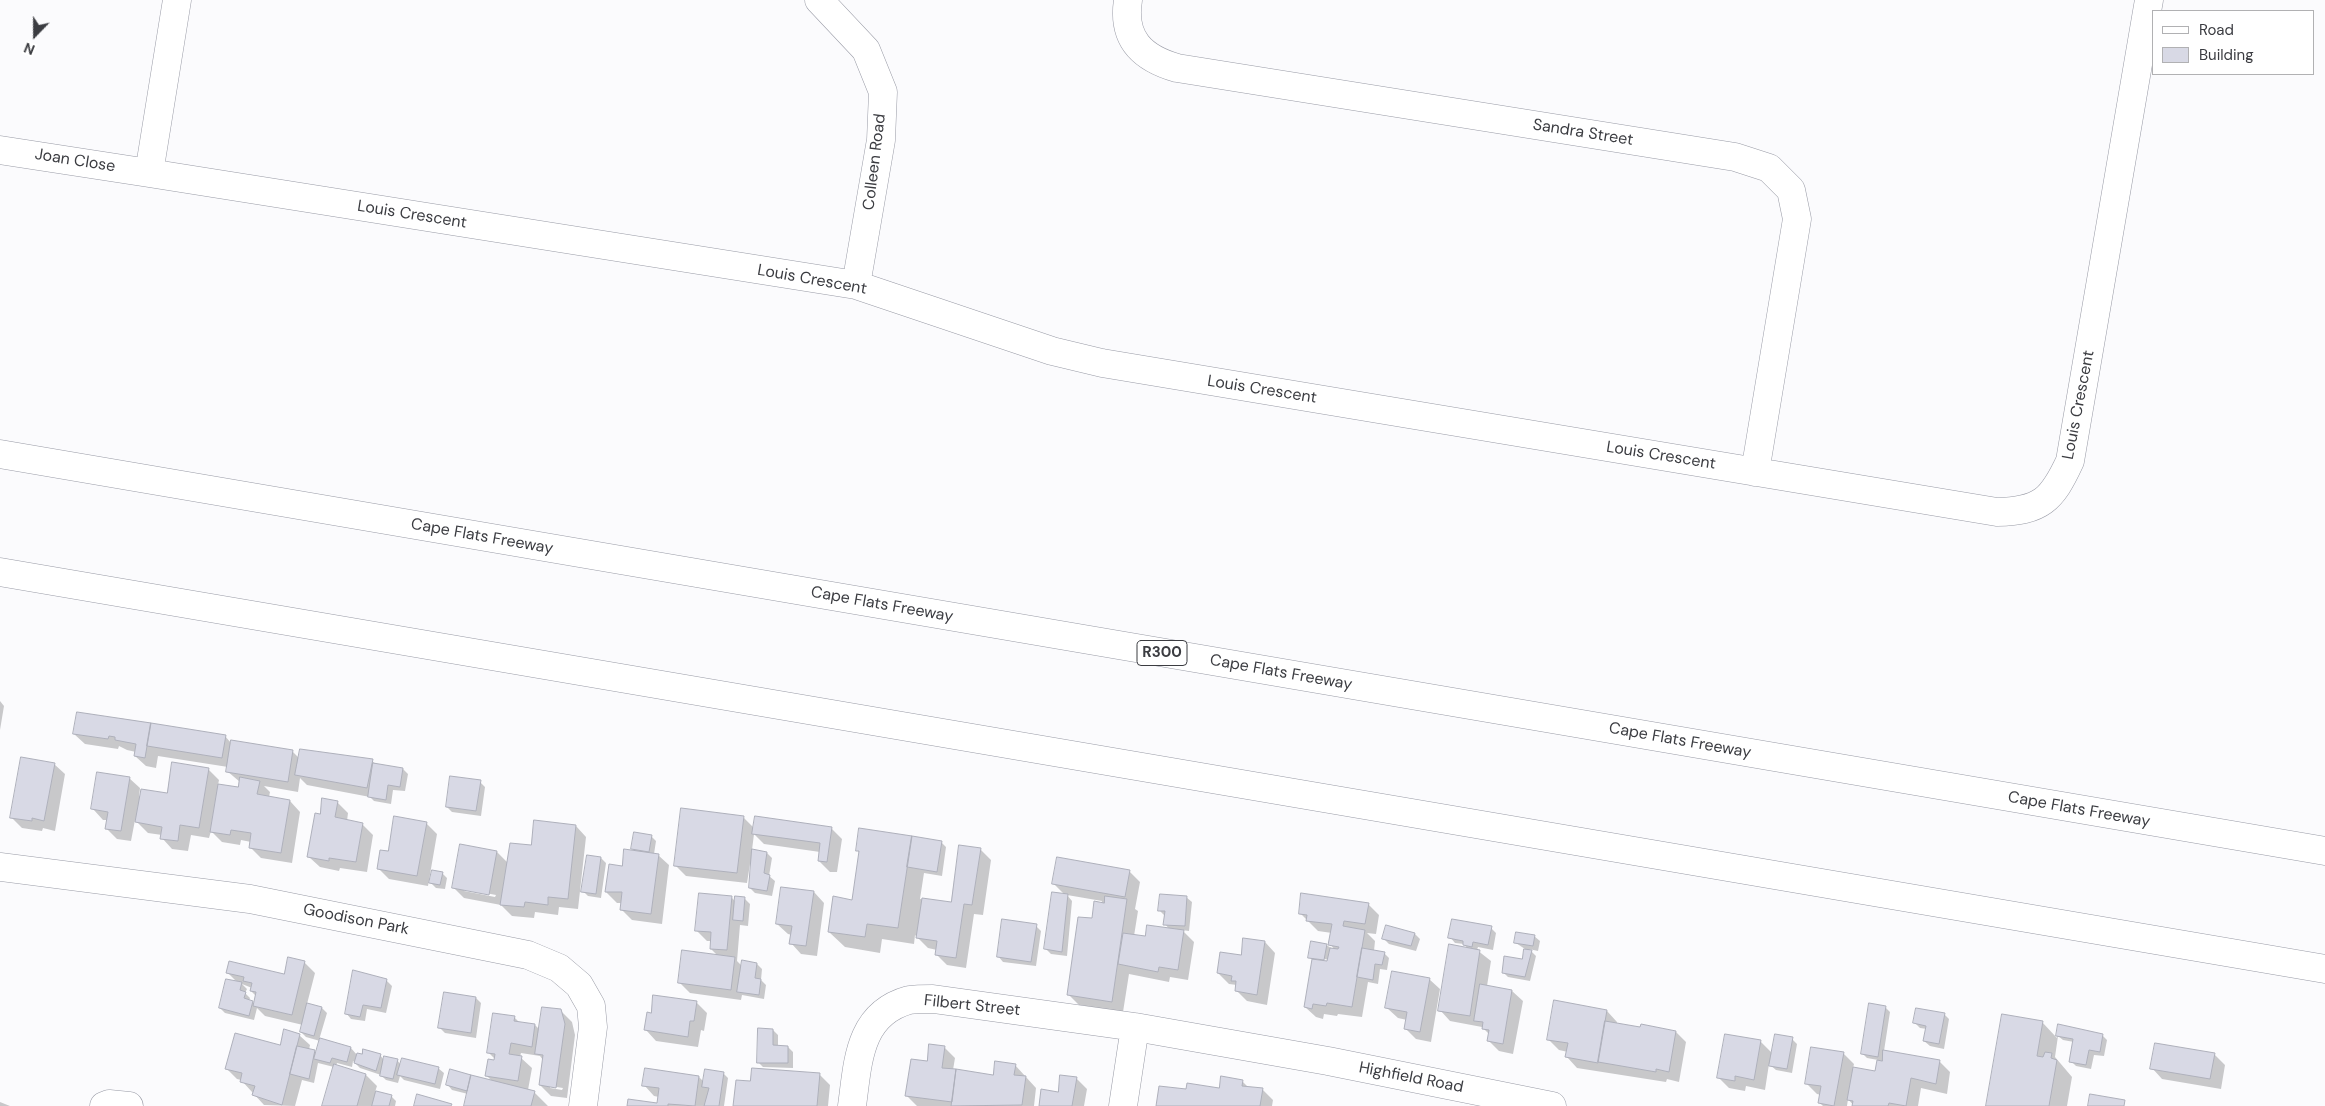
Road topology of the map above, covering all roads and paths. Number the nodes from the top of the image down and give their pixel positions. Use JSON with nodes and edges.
{"nodes":[{"id":1,"x":177,"y":0,"type":"edge"},
{"id":2,"x":819,"y":0,"type":"edge"},
{"id":3,"x":1128,"y":0,"type":"edge"},
{"id":4,"x":2148,"y":0,"type":"edge"},
{"id":5,"x":0,"y":150,"type":"edge"},
{"id":6,"x":150,"y":173,"type":"junction"},
{"id":7,"x":856,"y":285,"type":"junction"},
{"id":8,"x":0,"y":454,"type":"edge"},
{"id":9,"x":1755,"y":472,"type":"junction"},
{"id":10,"x":0,"y":572,"type":"edge"},
{"id":11,"x":2325,"y":852,"type":"edge"},
{"id":12,"x":0,"y":867,"type":"edge"},
{"id":13,"x":2325,"y":969,"type":"edge"},
{"id":14,"x":1135,"y":1027,"type":"junction"},
{"id":15,"x":1328,"y":1061,"type":"joint"},
{"id":16,"x":104,"y":1106,"type":"edge"},
{"id":17,"x":129,"y":1106,"type":"edge"},
{"id":18,"x":583,"y":1106,"type":"edge"},
{"id":19,"x":852,"y":1106,"type":"edge"},
{"id":20,"x":1123,"y":1106,"type":"edge"},
{"id":21,"x":1552,"y":1106,"type":"edge"}],
"edges":[{"from":1,"to":6,"type":"main road"},
{"from":2,"to":7,"type":"main road","name":"Colleen Road"},
{"from":3,"to":9,"type":"main road","name":"Sandra Street"},
{"from":4,"to":9,"type":"main road","name":"Louis Crescent"},
{"from":5,"to":6,"type":"main road","name":"Joan Close"},
{"from":6,"to":7,"type":"main road","name":"Louis Crescent"},
{"from":7,"to":9,"type":"main road","name":"Louis Crescent"},
{"from":8,"to":11,"type":"main road","name":"Cape Flats Freeway","number":"R300"},
{"from":10,"to":13,"type":"main road"},
{"from":12,"to":18,"type":"main road","name":"Goodison Park"},
{"from":14,"to":15,"type":"main road","name":"Filbert Street"},
{"from":14,"to":19,"type":"main road","name":"Filbert Street"},
{"from":14,"to":20,"type":"main road"},
{"from":15,"to":21,"type":"main road","name":"Highfield Road"},
{"from":16,"to":17,"type":"main road"}]}
